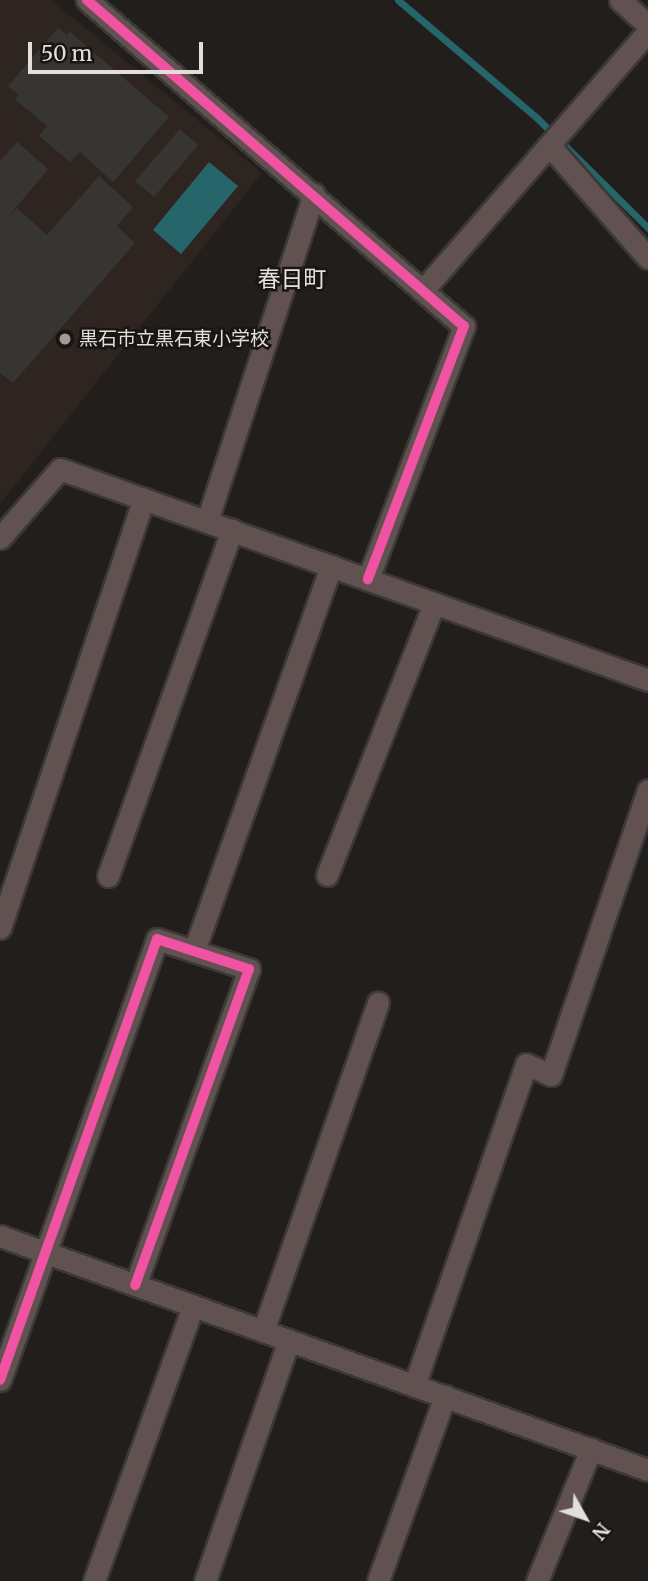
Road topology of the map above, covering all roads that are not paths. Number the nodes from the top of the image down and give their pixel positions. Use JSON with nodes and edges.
{"nodes":[{"id":1,"x":87,"y":0,"type":"edge"},
{"id":2,"x":620,"y":0,"type":"edge"},
{"id":3,"x":648,"y":24,"type":"edge"},
{"id":4,"x":648,"y":31,"type":"edge"},
{"id":5,"x":549,"y":145,"type":"junction"},
{"id":6,"x":314,"y":194,"type":"junction"},
{"id":7,"x":648,"y":258,"type":"edge"},
{"id":8,"x":424,"y":289,"type":"junction"},
{"id":9,"x":144,"y":498,"type":"junction"},
{"id":10,"x":207,"y":521,"type":"junction"},
{"id":11,"x":232,"y":530,"type":"junction"},
{"id":12,"x":0,"y":538,"type":"edge"},
{"id":13,"x":331,"y":566,"type":"junction"},
{"id":14,"x":368,"y":579,"type":"junction"},
{"id":15,"x":434,"y":603,"type":"junction"},
{"id":16,"x":648,"y":680,"type":"edge"},
{"id":17,"x":648,"y":790,"type":"edge"},
{"id":18,"x":327,"y":875,"type":"dead end"},
{"id":19,"x":108,"y":876,"type":"dead end"},
{"id":20,"x":0,"y":928,"type":"edge"},
{"id":21,"x":194,"y":951,"type":"junction"},
{"id":22,"x":378,"y":1003,"type":"dead end"},
{"id":23,"x":0,"y":1236,"type":"edge"},
{"id":24,"x":47,"y":1253,"type":"junction"},
{"id":25,"x":135,"y":1285,"type":"junction"},
{"id":26,"x":193,"y":1306,"type":"junction"},
{"id":27,"x":262,"y":1331,"type":"junction"},
{"id":28,"x":289,"y":1340,"type":"junction"},
{"id":29,"x":0,"y":1380,"type":"edge"},
{"id":30,"x":414,"y":1385,"type":"junction"},
{"id":31,"x":444,"y":1396,"type":"junction"},
{"id":32,"x":591,"y":1449,"type":"junction"},
{"id":33,"x":648,"y":1470,"type":"edge"},
{"id":34,"x":94,"y":1581,"type":"edge"},
{"id":35,"x":205,"y":1581,"type":"edge"},
{"id":36,"x":378,"y":1581,"type":"edge"},
{"id":37,"x":537,"y":1581,"type":"edge"}],
"edges":[{"from":1,"to":6,"type":"street"},
{"from":2,"to":3,"type":"street"},
{"from":4,"to":5,"type":"street"},
{"from":5,"to":7,"type":"street"},
{"from":5,"to":8,"type":"street"},
{"from":6,"to":8,"type":"street"},
{"from":6,"to":10,"type":"street"},
{"from":8,"to":14,"type":"street"},
{"from":9,"to":10,"type":"street"},
{"from":9,"to":12,"type":"street"},
{"from":9,"to":20,"type":"street"},
{"from":10,"to":11,"type":"street"},
{"from":11,"to":13,"type":"street"},
{"from":11,"to":19,"type":"street"},
{"from":13,"to":14,"type":"street"},
{"from":13,"to":21,"type":"street"},
{"from":14,"to":15,"type":"street"},
{"from":15,"to":16,"type":"street"},
{"from":15,"to":18,"type":"street"},
{"from":17,"to":30,"type":"street"},
{"from":21,"to":24,"type":"street"},
{"from":21,"to":25,"type":"street"},
{"from":22,"to":27,"type":"street"},
{"from":23,"to":24,"type":"street"},
{"from":24,"to":25,"type":"street"},
{"from":24,"to":29,"type":"street"},
{"from":25,"to":26,"type":"street"},
{"from":26,"to":27,"type":"street"},
{"from":26,"to":34,"type":"street"},
{"from":27,"to":28,"type":"street"},
{"from":28,"to":30,"type":"street"},
{"from":28,"to":35,"type":"street"},
{"from":30,"to":31,"type":"street"},
{"from":31,"to":32,"type":"street"},
{"from":31,"to":36,"type":"street"},
{"from":32,"to":33,"type":"street"},
{"from":32,"to":37,"type":"street"}]}
